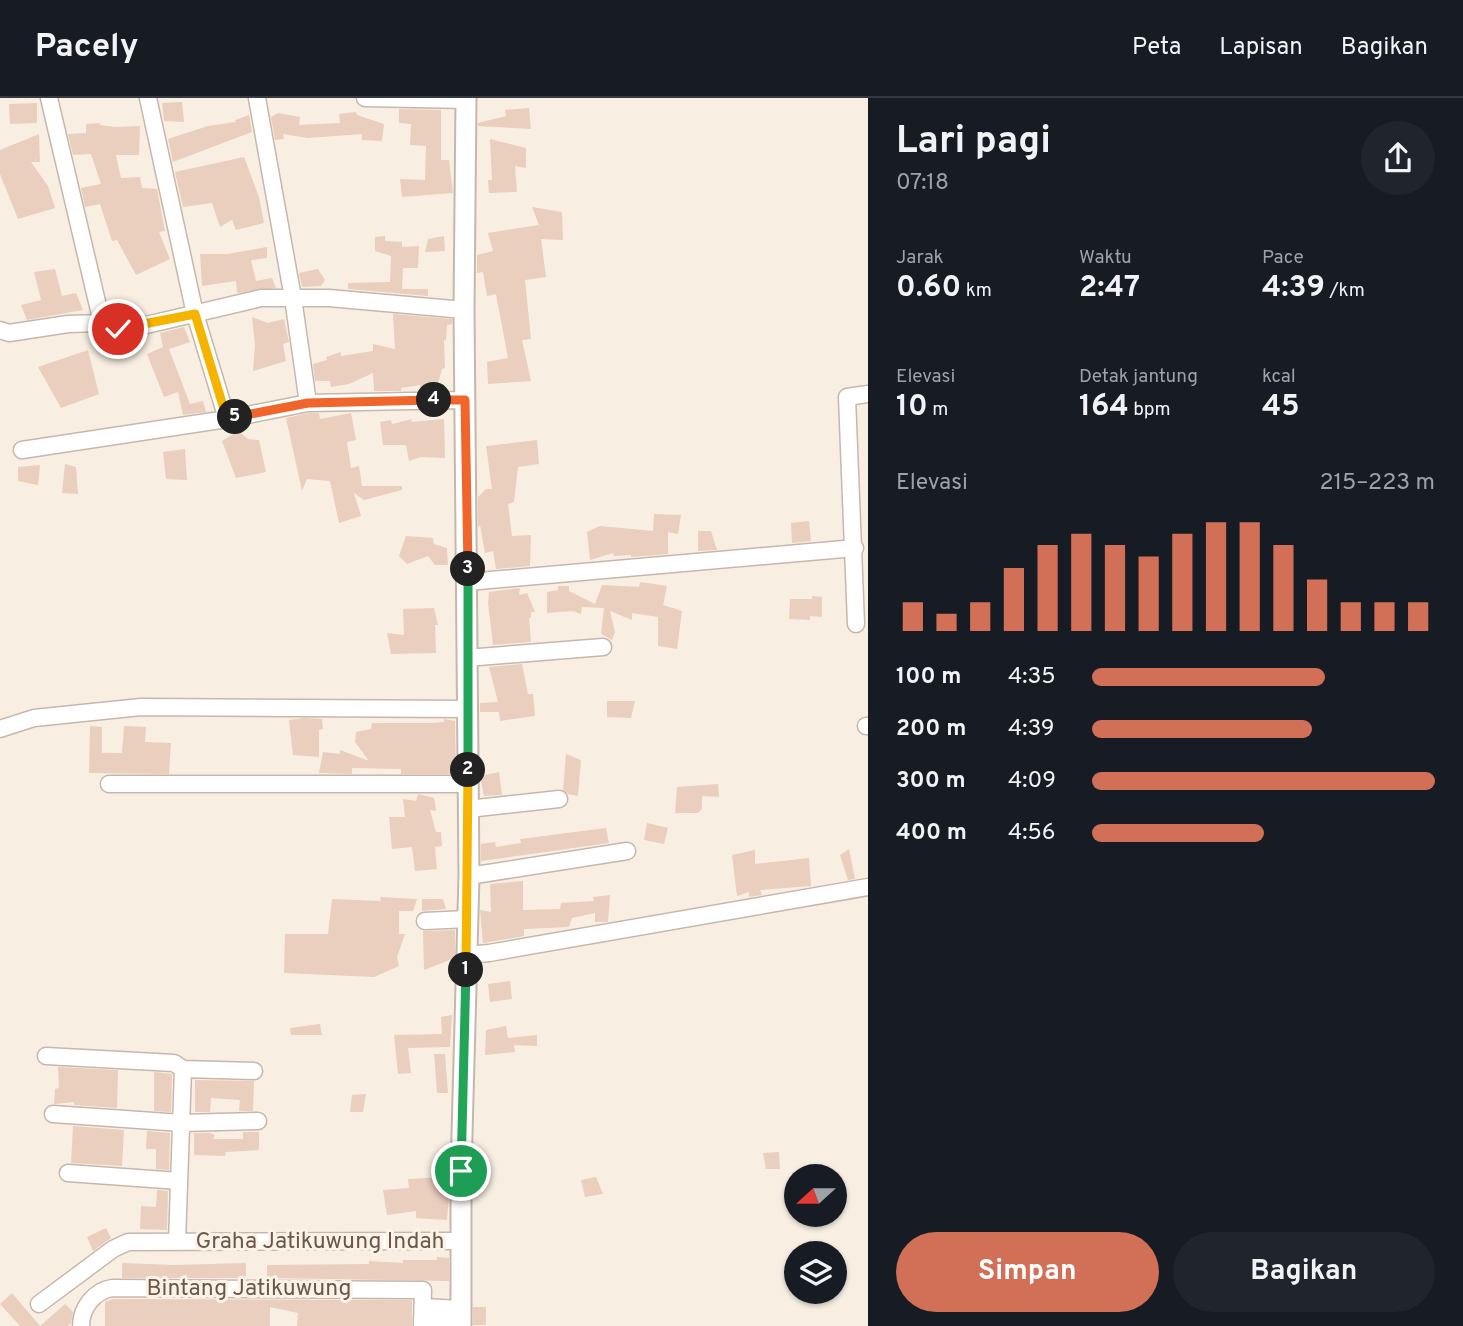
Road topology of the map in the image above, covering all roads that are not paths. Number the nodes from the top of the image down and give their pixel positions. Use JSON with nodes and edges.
{"nodes":[{"id":1,"x":49,"y":98,"type":"edge"},
{"id":2,"x":148,"y":98,"type":"edge"},
{"id":3,"x":257,"y":98,"type":"edge"},
{"id":4,"x":365,"y":98,"type":"edge"},
{"id":5,"x":466,"y":99,"type":"edge"},
{"id":6,"x":293,"y":298,"type":"junction"},
{"id":7,"x":464,"y":310,"type":"junction"},
{"id":8,"x":195,"y":314,"type":"junction"},
{"id":9,"x":103,"y":323,"type":"junction"},
{"id":10,"x":0,"y":330,"type":"edge"},
{"id":11,"x":868,"y":394,"type":"edge"},
{"id":12,"x":465,"y":400,"type":"junction"},
{"id":13,"x":308,"y":403,"type":"junction"},
{"id":14,"x":227,"y":419,"type":"junction"},
{"id":15,"x":22,"y":450,"type":"dead end"},
{"id":16,"x":855,"y":548,"type":"junction"},
{"id":17,"x":468,"y":582,"type":"junction"},
{"id":18,"x":856,"y":624,"type":"dead end"},
{"id":19,"x":603,"y":647,"type":"dead end"},
{"id":20,"x":466,"y":658,"type":"junction"},
{"id":21,"x":466,"y":709,"type":"junction"},
{"id":22,"x":0,"y":729,"type":"edge"},
{"id":23,"x":109,"y":784,"type":"dead end"},
{"id":24,"x":468,"y":784,"type":"junction"},
{"id":25,"x":559,"y":799,"type":"dead end"},
{"id":26,"x":468,"y":809,"type":"junction"},
{"id":27,"x":627,"y":850,"type":"dead end"},
{"id":28,"x":469,"y":876,"type":"junction"},
{"id":29,"x":868,"y":887,"type":"edge"},
{"id":30,"x":467,"y":919,"type":"junction"},
{"id":31,"x":425,"y":921,"type":"dead end"},
{"id":32,"x":467,"y":954,"type":"junction"},
{"id":33,"x":46,"y":1056,"type":"dead end"},
{"id":34,"x":183,"y":1069,"type":"junction"},
{"id":35,"x":254,"y":1070,"type":"dead end"},
{"id":36,"x":53,"y":1114,"type":"dead end"},
{"id":37,"x":258,"y":1121,"type":"dead end"},
{"id":38,"x":182,"y":1123,"type":"junction"},
{"id":39,"x":68,"y":1173,"type":"dead end"},
{"id":40,"x":179,"y":1181,"type":"junction"},
{"id":41,"x":462,"y":1241,"type":"junction"},
{"id":42,"x":177,"y":1242,"type":"junction"},
{"id":43,"x":39,"y":1304,"type":"dead end"},
{"id":44,"x":422,"y":1318,"type":"edge"},
{"id":45,"x":461,"y":1319,"type":"edge"},
{"id":46,"x":81,"y":1326,"type":"edge"}],
"edges":[{"from":1,"to":9,"type":"street"},
{"from":2,"to":8,"type":"street"},
{"from":3,"to":6,"type":"street"},
{"from":4,"to":5,"type":"street"},
{"from":5,"to":7,"type":"street"},
{"from":6,"to":7,"type":"street"},
{"from":6,"to":8,"type":"street"},
{"from":6,"to":13,"type":"street"},
{"from":7,"to":12,"type":"street"},
{"from":8,"to":9,"type":"street"},
{"from":8,"to":14,"type":"street"},
{"from":9,"to":10,"type":"street"},
{"from":11,"to":16,"type":"street"},
{"from":12,"to":13,"type":"street"},
{"from":12,"to":17,"type":"street"},
{"from":13,"to":14,"type":"street"},
{"from":14,"to":15,"type":"street"},
{"from":16,"to":17,"type":"street"},
{"from":16,"to":18,"type":"street"},
{"from":17,"to":20,"type":"street"},
{"from":19,"to":20,"type":"street"},
{"from":20,"to":21,"type":"street"},
{"from":21,"to":22,"type":"street"},
{"from":21,"to":24,"type":"street"},
{"from":23,"to":24,"type":"street"},
{"from":24,"to":26,"type":"street"},
{"from":25,"to":26,"type":"street"},
{"from":26,"to":28,"type":"street"},
{"from":27,"to":28,"type":"street"},
{"from":28,"to":30,"type":"street"},
{"from":29,"to":32,"type":"street"},
{"from":30,"to":31,"type":"street"},
{"from":30,"to":32,"type":"street"},
{"from":32,"to":41,"type":"street"},
{"from":33,"to":34,"type":"street"},
{"from":34,"to":35,"type":"street"},
{"from":34,"to":38,"type":"street","name":"Graha Jatikuwung Indah"},
{"from":36,"to":38,"type":"street"},
{"from":37,"to":38,"type":"street"},
{"from":38,"to":40,"type":"street","name":"Graha Jatikuwung Indah"},
{"from":39,"to":40,"type":"street"},
{"from":40,"to":42,"type":"street","name":"Graha Jatikuwung Indah"},
{"from":41,"to":42,"type":"street","name":"Graha Jatikuwung Indah"},
{"from":41,"to":45,"type":"street"},
{"from":42,"to":43,"type":"street","name":"Graha Jatikuwung Indah"},
{"from":44,"to":45,"type":"street","name":"Bintang Jatikuwung"},
{"from":44,"to":46,"type":"street","name":"Bintang Jatikuwung"}]}
